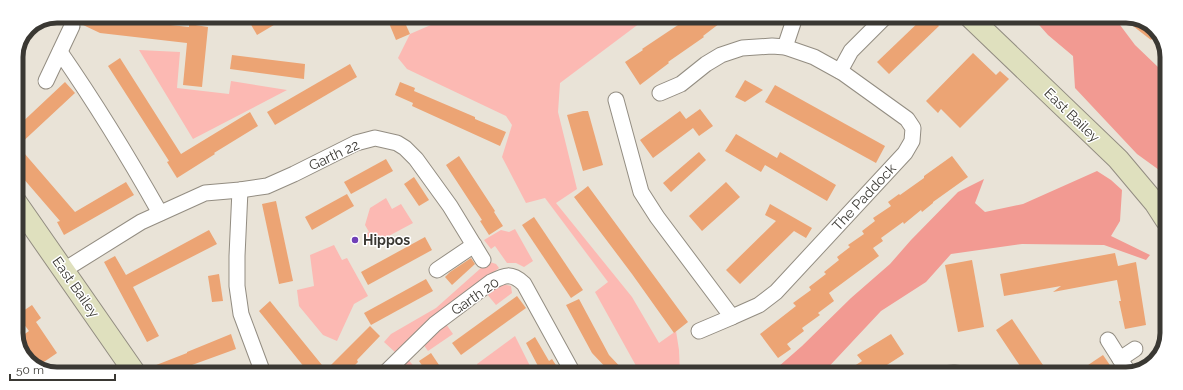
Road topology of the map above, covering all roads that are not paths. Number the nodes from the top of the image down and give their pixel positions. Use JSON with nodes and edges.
{"nodes":[{"id":1,"x":793,"y":23,"type":"edge"},
{"id":2,"x":879,"y":23,"type":"edge"},
{"id":3,"x":976,"y":23,"type":"edge"},
{"id":4,"x":72,"y":26,"type":"dead end"},
{"id":5,"x":785,"y":47,"type":"junction"},
{"id":6,"x":60,"y":52,"type":"junction"},
{"id":7,"x":840,"y":71,"type":"junction"},
{"id":8,"x":46,"y":81,"type":"dead end"},
{"id":9,"x":660,"y":94,"type":"dead end"},
{"id":10,"x":616,"y":100,"type":"dead end"},
{"id":11,"x":240,"y":190,"type":"junction"},
{"id":12,"x":1160,"y":211,"type":"edge"},
{"id":13,"x":23,"y":212,"type":"edge"},
{"id":14,"x":160,"y":213,"type":"junction"},
{"id":15,"x":474,"y":245,"type":"junction"},
{"id":16,"x":483,"y":260,"type":"dead end"},
{"id":17,"x":64,"y":270,"type":"junction"},
{"id":18,"x":437,"y":270,"type":"dead end"},
{"id":19,"x":732,"y":317,"type":"junction"},
{"id":20,"x":699,"y":330,"type":"dead end"},
{"id":21,"x":1108,"y":340,"type":"dead end"},
{"id":22,"x":1135,"y":350,"type":"dead end"},
{"id":23,"x":1120,"y":359,"type":"junction"},
{"id":24,"x":131,"y":367,"type":"edge"},
{"id":25,"x":261,"y":367,"type":"edge"},
{"id":26,"x":393,"y":367,"type":"edge"},
{"id":27,"x":570,"y":367,"type":"edge"},
{"id":28,"x":1125,"y":367,"type":"edge"}],
"edges":[{"from":1,"to":5,"type":"street"},
{"from":2,"to":7,"type":"street"},
{"from":3,"to":12,"type":"street","name":"East Bailey"},
{"from":4,"to":6,"type":"street"},
{"from":5,"to":7,"type":"street","name":"The Paddock"},
{"from":5,"to":9,"type":"street","name":"The Paddock"},
{"from":6,"to":8,"type":"street"},
{"from":6,"to":14,"type":"street"},
{"from":7,"to":19,"type":"street","name":"The Paddock"},
{"from":10,"to":19,"type":"street"},
{"from":11,"to":14,"type":"street","name":"Garth 22"},
{"from":11,"to":15,"type":"street","name":"Garth 22"},
{"from":11,"to":25,"type":"street"},
{"from":13,"to":17,"type":"street","name":"East Bailey"},
{"from":14,"to":17,"type":"street","name":"Garth 22"},
{"from":15,"to":16,"type":"street","name":"Garth 22"},
{"from":15,"to":18,"type":"street"},
{"from":17,"to":24,"type":"street","name":"East Bailey"},
{"from":19,"to":20,"type":"street","name":"The Paddock"},
{"from":21,"to":23,"type":"street"},
{"from":22,"to":23,"type":"street"},
{"from":23,"to":28,"type":"street"},
{"from":26,"to":27,"type":"street","name":"Garth 20"}]}
